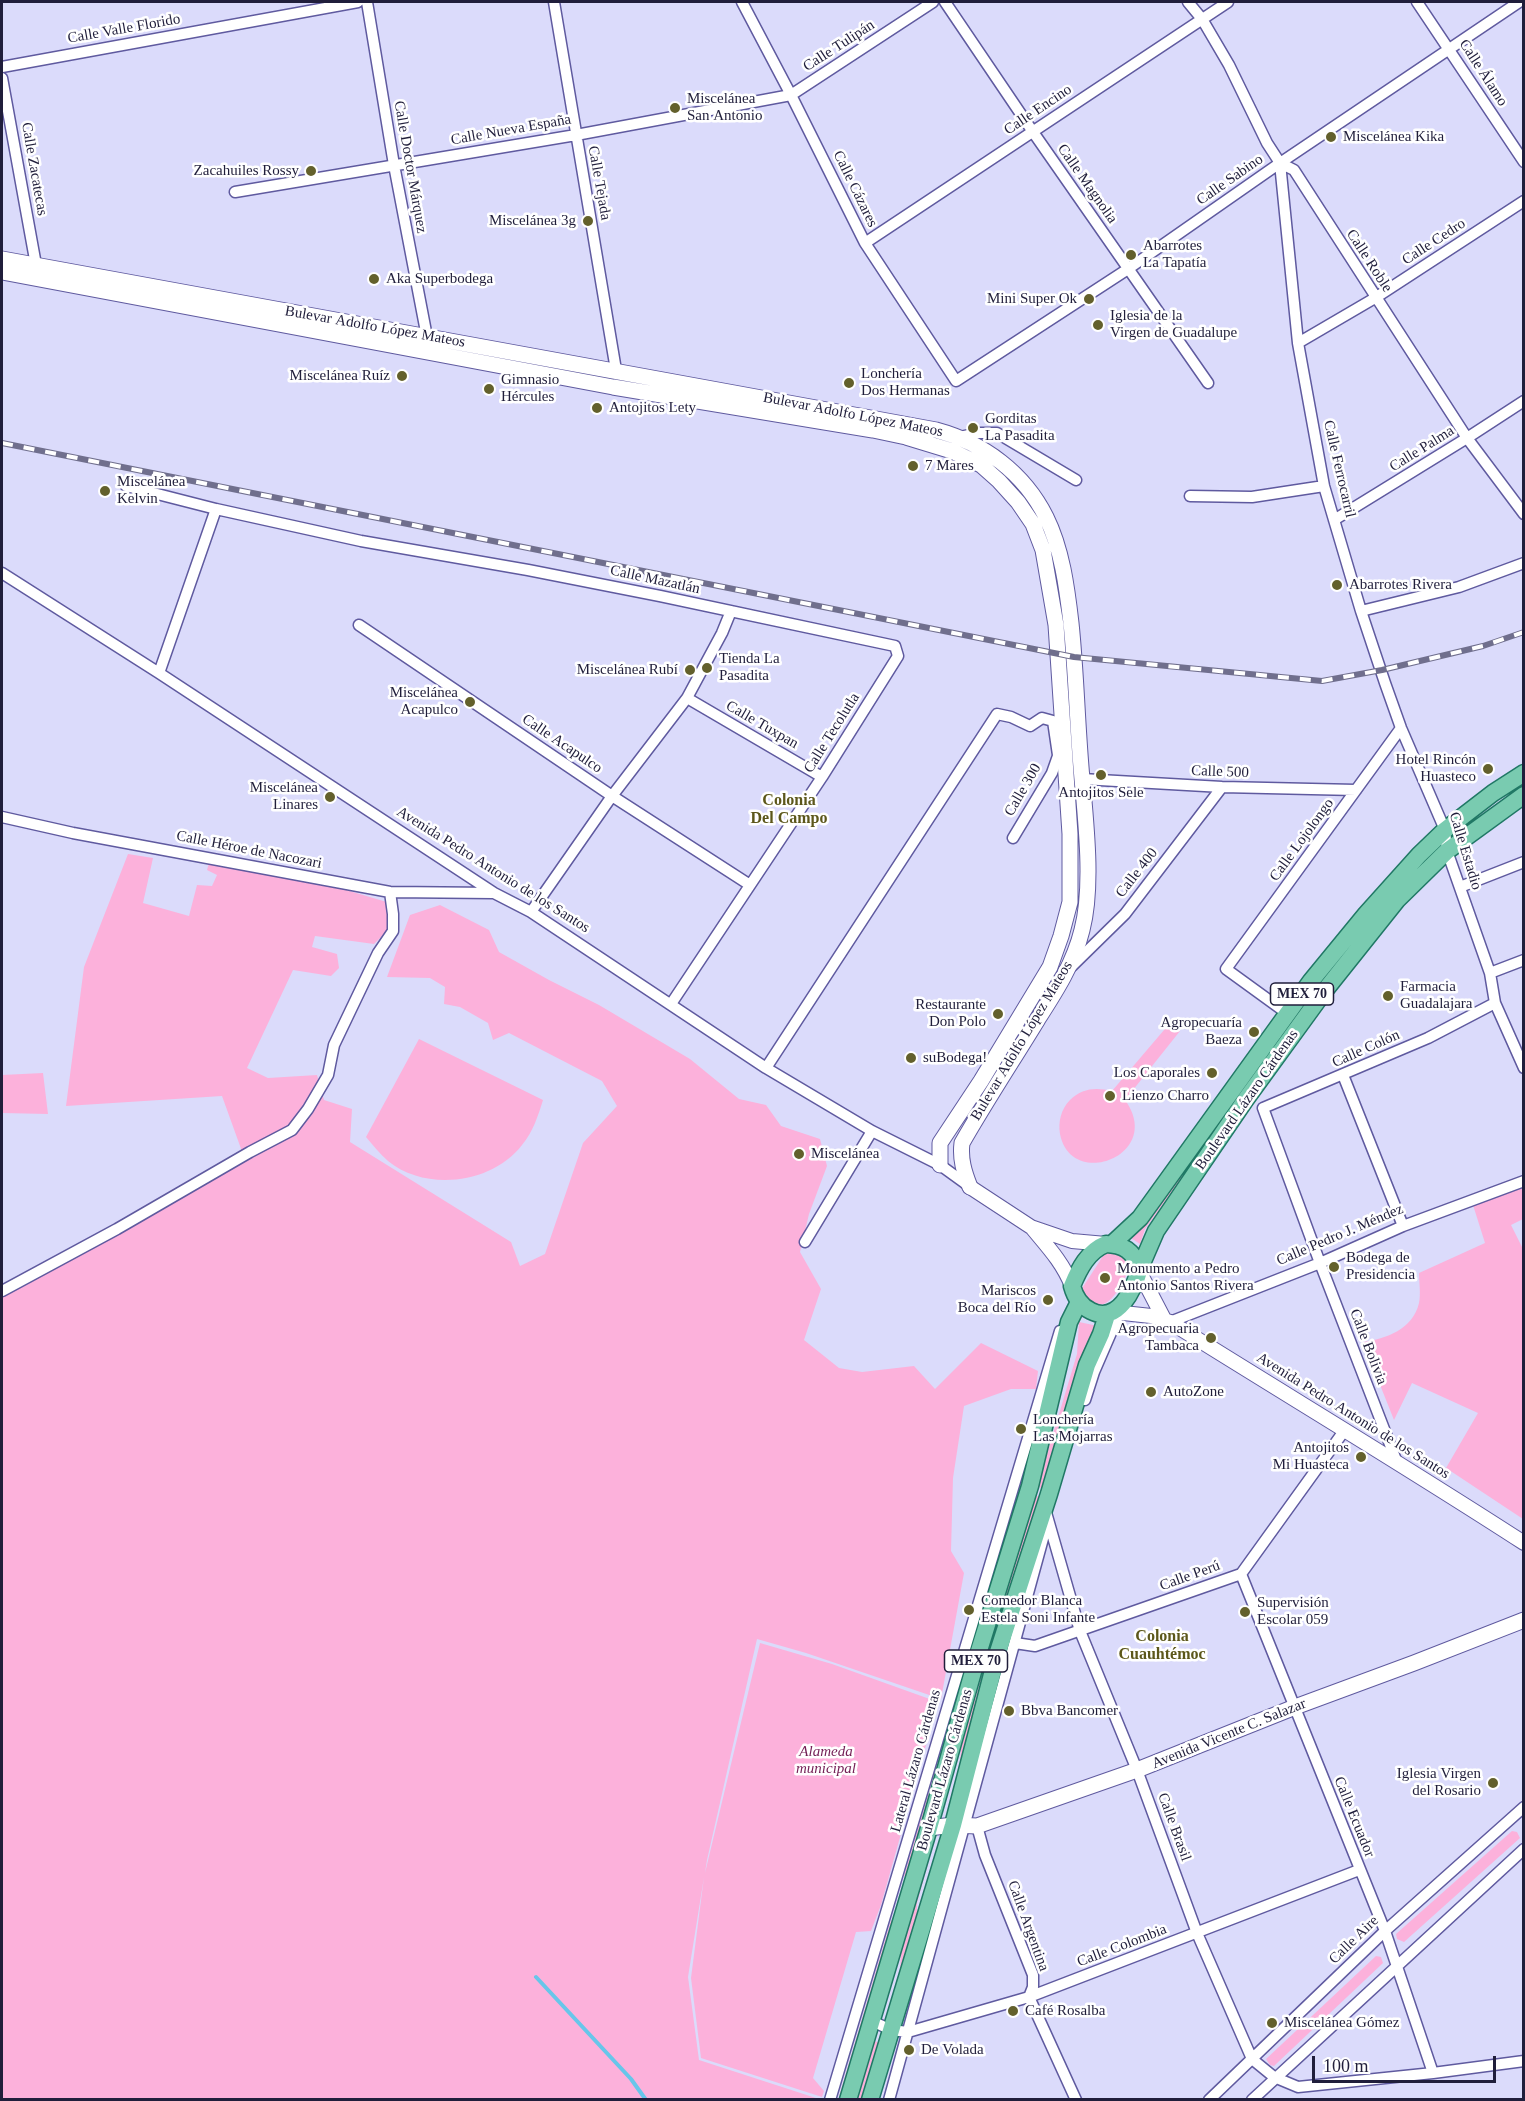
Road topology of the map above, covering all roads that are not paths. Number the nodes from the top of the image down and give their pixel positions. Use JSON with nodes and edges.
{"nodes":[{"id":1,"x":358,"y":2,"type":"edge"},
{"id":2,"x":367,"y":2,"type":"edge"},
{"id":3,"x":554,"y":2,"type":"edge"},
{"id":4,"x":742,"y":2,"type":"edge"},
{"id":5,"x":933,"y":2,"type":"edge"},
{"id":6,"x":945,"y":2,"type":"edge"},
{"id":7,"x":1188,"y":2,"type":"edge"},
{"id":8,"x":1228,"y":2,"type":"edge"},
{"id":9,"x":1417,"y":2,"type":"edge"},
{"id":10,"x":1519,"y":2,"type":"edge"},
{"id":11,"x":1202,"y":19,"type":"junction"},
{"id":12,"x":1449,"y":49,"type":"junction"},
{"id":13,"x":2,"y":67,"type":"edge"},
{"id":14,"x":2,"y":78,"type":"edge"},
{"id":15,"x":791,"y":95,"type":"junction"},
{"id":16,"x":5,"y":103,"type":"edge"},
{"id":17,"x":1033,"y":132,"type":"junction"},
{"id":18,"x":576,"y":135,"type":"junction"},
{"id":19,"x":1524,"y":162,"type":"edge"},
{"id":20,"x":1280,"y":163,"type":"junction"},
{"id":21,"x":394,"y":165,"type":"junction"},
{"id":22,"x":235,"y":192,"type":"dead end"},
{"id":23,"x":1524,"y":201,"type":"edge"},
{"id":24,"x":865,"y":243,"type":"junction"},
{"id":25,"x":2,"y":259,"type":"edge"},
{"id":26,"x":31,"y":269,"type":"junction"},
{"id":27,"x":1128,"y":269,"type":"junction"},
{"id":28,"x":2,"y":272,"type":"edge"},
{"id":29,"x":1375,"y":298,"type":"junction"},
{"id":30,"x":427,"y":337,"type":"junction"},
{"id":31,"x":1298,"y":343,"type":"junction"},
{"id":32,"x":616,"y":370,"type":"junction"},
{"id":33,"x":957,"y":381,"type":"joint"},
{"id":34,"x":1208,"y":383,"type":"dead end"},
{"id":35,"x":613,"y":387,"type":"junction"},
{"id":36,"x":1524,"y":401,"type":"edge"},
{"id":37,"x":960,"y":437,"type":"junction"},
{"id":38,"x":1467,"y":438,"type":"junction"},
{"id":39,"x":1076,"y":480,"type":"dead end"},
{"id":40,"x":126,"y":486,"type":"dead end"},
{"id":41,"x":1324,"y":486,"type":"junction"},
{"id":42,"x":1190,"y":496,"type":"dead end"},
{"id":43,"x":216,"y":509,"type":"junction"},
{"id":44,"x":1524,"y":514,"type":"edge"},
{"id":45,"x":1334,"y":520,"type":"junction"},
{"id":46,"x":1524,"y":563,"type":"edge"},
{"id":47,"x":2,"y":573,"type":"edge"},
{"id":48,"x":731,"y":611,"type":"junction"},
{"id":49,"x":1361,"y":611,"type":"junction"},
{"id":50,"x":358,"y":625,"type":"dead end"},
{"id":51,"x":159,"y":673,"type":"junction"},
{"id":52,"x":687,"y":698,"type":"junction"},
{"id":53,"x":1401,"y":728,"type":"junction"},
{"id":54,"x":1061,"y":756,"type":"junction"},
{"id":55,"x":1524,"y":773,"type":"edge"},
{"id":56,"x":822,"y":777,"type":"junction"},
{"id":57,"x":1082,"y":779,"type":"junction"},
{"id":58,"x":1222,"y":787,"type":"junction"},
{"id":59,"x":1356,"y":790,"type":"junction"},
{"id":60,"x":1524,"y":795,"type":"edge"},
{"id":61,"x":612,"y":796,"type":"junction"},
{"id":62,"x":2,"y":817,"type":"edge"},
{"id":63,"x":1445,"y":830,"type":"junction"},
{"id":64,"x":1013,"y":838,"type":"dead end"},
{"id":65,"x":1447,"y":851,"type":"junction"},
{"id":66,"x":1524,"y":862,"type":"edge"},
{"id":67,"x":750,"y":885,"type":"junction"},
{"id":68,"x":1460,"y":887,"type":"junction"},
{"id":69,"x":390,"y":892,"type":"junction"},
{"id":70,"x":494,"y":893,"type":"junction"},
{"id":71,"x":531,"y":912,"type":"junction"},
{"id":72,"x":1524,"y":960,"type":"edge"},
{"id":73,"x":1068,"y":970,"type":"junction"},
{"id":74,"x":1490,"y":972,"type":"junction"},
{"id":75,"x":1495,"y":1003,"type":"junction"},
{"id":76,"x":671,"y":1004,"type":"junction"},
{"id":77,"x":1288,"y":1014,"type":"junction"},
{"id":78,"x":1523,"y":1065,"type":"edge"},
{"id":79,"x":765,"y":1068,"type":"junction"},
{"id":80,"x":1344,"y":1075,"type":"junction"},
{"id":81,"x":1246,"y":1099,"type":"junction"},
{"id":82,"x":1263,"y":1108,"type":"junction"},
{"id":83,"x":872,"y":1131,"type":"junction"},
{"id":84,"x":940,"y":1165,"type":"junction"},
{"id":85,"x":1524,"y":1181,"type":"edge"},
{"id":86,"x":970,"y":1187,"type":"junction"},
{"id":87,"x":1403,"y":1226,"type":"junction"},
{"id":88,"x":1031,"y":1227,"type":"junction"},
{"id":89,"x":805,"y":1242,"type":"dead end"},
{"id":90,"x":1109,"y":1244,"type":"junction"},
{"id":91,"x":1320,"y":1263,"type":"junction"},
{"id":92,"x":1139,"y":1269,"type":"junction"},
{"id":93,"x":2,"y":1291,"type":"edge"},
{"id":94,"x":1075,"y":1294,"type":"junction"},
{"id":95,"x":1114,"y":1313,"type":"junction"},
{"id":96,"x":1167,"y":1321,"type":"junction"},
{"id":97,"x":1344,"y":1431,"type":"junction"},
{"id":98,"x":1396,"y":1460,"type":"junction"},
{"id":99,"x":1029,"y":1486,"type":"junction"},
{"id":100,"x":1047,"y":1507,"type":"junction"},
{"id":101,"x":1524,"y":1542,"type":"edge"},
{"id":102,"x":1241,"y":1574,"type":"junction"},
{"id":103,"x":1524,"y":1620,"type":"edge"},
{"id":104,"x":1080,"y":1631,"type":"junction"},
{"id":105,"x":1015,"y":1643,"type":"junction"},
{"id":106,"x":1295,"y":1707,"type":"junction"},
{"id":107,"x":1137,"y":1770,"type":"junction"},
{"id":108,"x":1519,"y":1810,"type":"edge"},
{"id":109,"x":1524,"y":1822,"type":"edge"},
{"id":110,"x":965,"y":1826,"type":"junction"},
{"id":111,"x":929,"y":1828,"type":"junction"},
{"id":112,"x":1524,"y":1849,"type":"edge"},
{"id":113,"x":1359,"y":1870,"type":"junction"},
{"id":114,"x":1385,"y":1931,"type":"junction"},
{"id":115,"x":1197,"y":1933,"type":"junction"},
{"id":116,"x":1397,"y":1966,"type":"junction"},
{"id":117,"x":1029,"y":1997,"type":"junction"},
{"id":118,"x":872,"y":2021,"type":"junction"},
{"id":119,"x":899,"y":2031,"type":"junction"},
{"id":120,"x":1252,"y":2058,"type":"junction"},
{"id":121,"x":1524,"y":2061,"type":"edge"},
{"id":122,"x":1433,"y":2073,"type":"junction"},
{"id":123,"x":1274,"y":2078,"type":"junction"},
{"id":124,"x":1209,"y":2099,"type":"edge"},
{"id":125,"x":830,"y":2100,"type":"edge"},
{"id":126,"x":848,"y":2100,"type":"edge"},
{"id":127,"x":870,"y":2100,"type":"edge"},
{"id":128,"x":889,"y":2100,"type":"edge"},
{"id":129,"x":1076,"y":2100,"type":"edge"},
{"id":130,"x":1202,"y":2100,"type":"edge"},
{"id":131,"x":1219,"y":2100,"type":"edge"},
{"id":132,"x":1252,"y":2100,"type":"edge"}],
"edges":[{"from":1,"to":13,"type":"street","name":"Calle Valle Florido"},
{"from":2,"to":21,"type":"street","name":"Calle Doctor Márquez"},
{"from":3,"to":18,"type":"street","name":"Calle Tejada"},
{"from":4,"to":15,"type":"street","name":"Calle Cázares"},
{"from":5,"to":15,"type":"street","name":"Calle Tulipán"},
{"from":6,"to":17,"type":"street","name":"Calle Magnolia"},
{"from":7,"to":11,"type":"street"},
{"from":8,"to":11,"type":"street","name":"Calle Encino"},
{"from":9,"to":12,"type":"street","name":"Calle Álamo"},
{"from":10,"to":12,"type":"street","name":"Calle Sabino"},
{"from":11,"to":17,"type":"street","name":"Calle Encino"},
{"from":11,"to":20,"type":"street","name":"Calle Roble"},
{"from":12,"to":19,"type":"street","name":"Calle Álamo"},
{"from":12,"to":20,"type":"street","name":"Calle Sabino"},
{"from":14,"to":16,"type":"street","name":"Calle Zacatecas"},
{"from":15,"to":18,"type":"street","name":"Calle Nueva España"},
{"from":15,"to":24,"type":"street","name":"Calle Cázares"},
{"from":16,"to":26,"type":"street","name":"Calle Zacatecas"},
{"from":17,"to":24,"type":"street","name":"Calle Encino"},
{"from":17,"to":27,"type":"street","name":"Calle Magnolia"},
{"from":18,"to":21,"type":"street","name":"Calle Nueva España"},
{"from":18,"to":32,"type":"street","name":"Calle Tejada"},
{"from":20,"to":27,"type":"street","name":"Calle Sabino"},
{"from":20,"to":29,"type":"street","name":"Calle Roble"},
{"from":20,"to":31,"type":"street","name":"Calle Ferrocarril"},
{"from":21,"to":22,"type":"street","name":"Calle Nueva España"},
{"from":21,"to":30,"type":"street","name":"Calle Doctor Márquez"},
{"from":23,"to":29,"type":"street","name":"Calle Cedro"},
{"from":24,"to":33,"type":"street","name":"Calle Cázares"},
{"from":25,"to":26,"type":"main road","name":"Bulevar Adolfo López Mateos"},
{"from":26,"to":28,"type":"main road","name":"Bulevar Adolfo López Mateos"},
{"from":26,"to":30,"type":"main road","name":"Bulevar Adolfo López Mateos"},
{"from":26,"to":35,"type":"main road","name":"Bulevar Adolfo López Mateos"},
{"from":27,"to":33,"type":"street","name":"Calle Sabino"},
{"from":27,"to":34,"type":"street","name":"Calle Magnolia"},
{"from":29,"to":31,"type":"street","name":"Calle Cedro"},
{"from":29,"to":38,"type":"street","name":"Calle Roble"},
{"from":30,"to":32,"type":"main road","name":"Bulevar Adolfo López Mateos"},
{"from":31,"to":41,"type":"street","name":"Calle Ferrocarril"},
{"from":32,"to":35,"type":"street"},
{"from":32,"to":37,"type":"main road","name":"Bulevar Adolfo López Mateos"},
{"from":35,"to":54,"type":"main road","name":"Bulevar Adolfo López Mateos"},
{"from":36,"to":38,"type":"street","name":"Calle Palma"},
{"from":37,"to":39,"type":"street"},
{"from":37,"to":57,"type":"main road","name":"Bulevar Adolfo López Mateos"},
{"from":38,"to":44,"type":"street","name":"Calle Roble"},
{"from":38,"to":45,"type":"street","name":"Calle Palma"},
{"from":40,"to":43,"type":"street"},
{"from":41,"to":42,"type":"street"},
{"from":41,"to":45,"type":"street","name":"Calle Ferrocarril"},
{"from":43,"to":48,"type":"street","name":"Calle Mazatlán"},
{"from":43,"to":51,"type":"street"},
{"from":45,"to":49,"type":"street","name":"Calle Ferrocarril"},
{"from":46,"to":49,"type":"street"},
{"from":47,"to":51,"type":"street","name":"Avenida Pedro Antonio de los Santos"},
{"from":48,"to":52,"type":"street"},
{"from":48,"to":56,"type":"street","name":"Calle Tecolutla"},
{"from":49,"to":53,"type":"street","name":"Calle Estadio"},
{"from":50,"to":61,"type":"street","name":"Calle Acapulco"},
{"from":51,"to":70,"type":"street","name":"Avenida Pedro Antonio de los Santos"},
{"from":52,"to":56,"type":"street","name":"Calle Tuxpan"},
{"from":52,"to":61,"type":"street"},
{"from":53,"to":59,"type":"street","name":"Calle Lojolongo"},
{"from":53,"to":63,"type":"street","name":"Calle Estadio"},
{"from":54,"to":64,"type":"street","name":"Calle 300"},
{"from":54,"to":79,"type":"street"},
{"from":54,"to":84,"type":"main road","name":"Bulevar Adolfo López Mateos"},
{"from":55,"to":63,"type":"main road","name":"Boulevard Lázaro Cárdenas","number":"MEX 70"},
{"from":56,"to":67,"type":"street","name":"Calle Tecolutla"},
{"from":57,"to":58,"type":"street","name":"Calle 500"},
{"from":57,"to":73,"type":"main road","name":"Bulevar Adolfo López Mateos"},
{"from":58,"to":59,"type":"street","name":"Calle 500"},
{"from":58,"to":73,"type":"street","name":"Calle 400"},
{"from":59,"to":77,"type":"street","name":"Calle Lojolongo"},
{"from":60,"to":65,"type":"main road","name":"Boulevard Lázaro Cárdenas","number":"MEX 70"},
{"from":61,"to":67,"type":"street","name":"Calle Acapulco"},
{"from":61,"to":71,"type":"street"},
{"from":62,"to":69,"type":"street","name":"Calle Héroe de Nacozari"},
{"from":63,"to":65,"type":"street","name":"Calle Estadio"},
{"from":63,"to":77,"type":"main road","name":"Boulevard Lázaro Cárdenas","number":"MEX 70"},
{"from":65,"to":68,"type":"street","name":"Calle Estadio"},
{"from":65,"to":81,"type":"main road","name":"Boulevard Lázaro Cárdenas","number":"MEX 70"},
{"from":66,"to":68,"type":"street"},
{"from":67,"to":76,"type":"street","name":"Calle Tecolutla"},
{"from":68,"to":74,"type":"street","name":"Calle Estadio"},
{"from":69,"to":70,"type":"street","name":"Calle Héroe de Nacozari"},
{"from":69,"to":93,"type":"street"},
{"from":70,"to":71,"type":"street","name":"Avenida Pedro Antonio de los Santos"},
{"from":71,"to":76,"type":"street","name":"Avenida Pedro Antonio de los Santos"},
{"from":72,"to":74,"type":"street"},
{"from":73,"to":86,"type":"main road","name":"Bulevar Adolfo López Mateos"},
{"from":74,"to":75,"type":"street","name":"Calle Estadio"},
{"from":75,"to":78,"type":"street","name":"Calle Estadio"},
{"from":75,"to":80,"type":"street","name":"Calle Colón"},
{"from":76,"to":79,"type":"street","name":"Avenida Pedro Antonio de los Santos"},
{"from":77,"to":90,"type":"main road","name":"Boulevard Lázaro Cárdenas","number":"MEX 70"},
{"from":79,"to":83,"type":"street","name":"Avenida Pedro Antonio de los Santos"},
{"from":80,"to":82,"type":"street","name":"Calle Colón"},
{"from":80,"to":87,"type":"street"},
{"from":81,"to":82,"type":"street"},
{"from":81,"to":92,"type":"main road","name":"Boulevard Lázaro Cárdenas","number":"MEX 70"},
{"from":82,"to":91,"type":"street","name":"Calle Bolivia"},
{"from":83,"to":84,"type":"street","name":"Avenida Pedro Antonio de los Santos"},
{"from":83,"to":89,"type":"street"},
{"from":84,"to":86,"type":"street","name":"Avenida Pedro Antonio de los Santos"},
{"from":85,"to":87,"type":"street","name":"Calle Pedro J. Méndez"},
{"from":86,"to":88,"type":"street"},
{"from":87,"to":91,"type":"street","name":"Calle Pedro J. Méndez"},
{"from":88,"to":90,"type":"street"},
{"from":88,"to":94,"type":"street"},
{"from":90,"to":92,"type":"main road"},
{"from":90,"to":94,"type":"main road","number":"MEX 70"},
{"from":91,"to":96,"type":"street","name":"Calle Pedro J. Méndez"},
{"from":91,"to":98,"type":"street","name":"Calle Bolivia"},
{"from":92,"to":95,"type":"main road","number":"MEX 70"},
{"from":92,"to":96,"type":"street"},
{"from":94,"to":95,"type":"main road"},
{"from":94,"to":99,"type":"main road","name":"Boulevard Lázaro Cárdenas","number":"MEX 70"},
{"from":94,"to":125,"type":"street","name":"Lateral Lázaro Cárdenas"},
{"from":95,"to":96,"type":"street"},
{"from":95,"to":100,"type":"street"},
{"from":95,"to":100,"type":"main road","name":"Boulevard Lázaro Cárdenas","number":"MEX 70"},
{"from":96,"to":97,"type":"street","name":"Avenida Pedro Antonio de los Santos"},
{"from":97,"to":98,"type":"street","name":"Avenida Pedro Antonio de los Santos"},
{"from":97,"to":102,"type":"street","name":"Calle Perú"},
{"from":98,"to":101,"type":"street","name":"Avenida Pedro Antonio de los Santos"},
{"from":99,"to":100,"type":"main road"},
{"from":99,"to":111,"type":"main road","name":"Boulevard Lázaro Cárdenas","number":"MEX 70"},
{"from":100,"to":104,"type":"street","name":"Calle Brasil"},
{"from":100,"to":105,"type":"street"},
{"from":100,"to":110,"type":"main road","name":"Boulevard Lázaro Cárdenas","number":"MEX 70"},
{"from":102,"to":104,"type":"street","name":"Calle Perú"},
{"from":102,"to":106,"type":"street","name":"Calle Ecuador"},
{"from":103,"to":106,"type":"main road","name":"Avenida Vicente C. Salazar"},
{"from":104,"to":105,"type":"street","name":"Calle Perú"},
{"from":104,"to":107,"type":"street","name":"Calle Brasil"},
{"from":105,"to":110,"type":"street"},
{"from":106,"to":107,"type":"main road","name":"Avenida Vicente C. Salazar"},
{"from":106,"to":113,"type":"street","name":"Calle Ecuador"},
{"from":107,"to":110,"type":"main road","name":"Avenida Vicente C. Salazar"},
{"from":107,"to":115,"type":"street","name":"Calle Brasil"},
{"from":108,"to":109,"type":"street"},
{"from":108,"to":114,"type":"street","name":"Calle Aire"},
{"from":110,"to":111,"type":"main road","name":"Avenida Vicente C. Salazar"},
{"from":110,"to":117,"type":"street","name":"Calle Argentina"},
{"from":110,"to":119,"type":"main road","name":"Boulevard Lázaro Cárdenas","number":"MEX 70"},
{"from":111,"to":118,"type":"main road","name":"Boulevard Lázaro Cárdenas","number":"MEX 70"},
{"from":112,"to":116,"type":"street"},
{"from":113,"to":114,"type":"street","name":"Calle Ecuador"},
{"from":113,"to":115,"type":"street","name":"Calle Colombia"},
{"from":114,"to":116,"type":"street","name":"Calle Ecuador"},
{"from":114,"to":120,"type":"street","name":"Calle Aire"},
{"from":115,"to":117,"type":"street","name":"Calle Colombia"},
{"from":115,"to":120,"type":"street","name":"Calle Brasil"},
{"from":116,"to":122,"type":"street","name":"Calle Ecuador"},
{"from":116,"to":123,"type":"street"},
{"from":117,"to":119,"type":"street","name":"Calle Colombia"},
{"from":117,"to":129,"type":"street","name":"Calle Argentina"},
{"from":118,"to":119,"type":"street"},
{"from":118,"to":126,"type":"main road","name":"Boulevard Lázaro Cárdenas","number":"MEX 70"},
{"from":119,"to":127,"type":"main road","name":"Boulevard Lázaro Cárdenas","number":"MEX 70"},
{"from":119,"to":128,"type":"street"},
{"from":120,"to":123,"type":"street","name":"Calle Brasil"},
{"from":120,"to":124,"type":"street","name":"Calle Aire"},
{"from":121,"to":122,"type":"street"},
{"from":122,"to":123,"type":"street"},
{"from":123,"to":132,"type":"street"},
{"from":124,"to":130,"type":"street"},
{"from":124,"to":131,"type":"street"}]}
